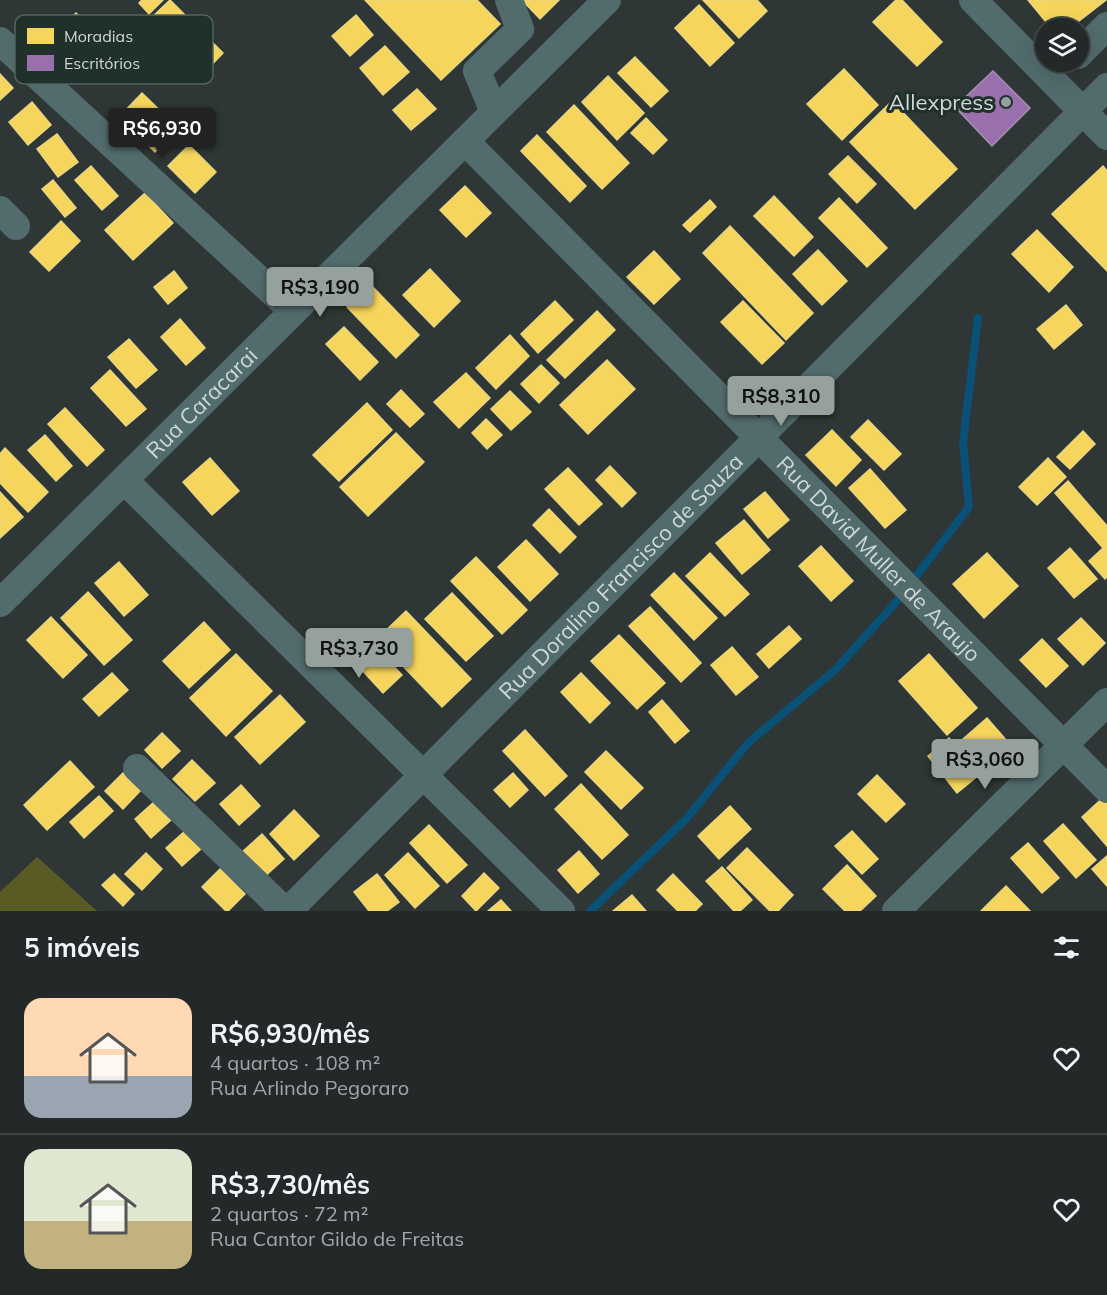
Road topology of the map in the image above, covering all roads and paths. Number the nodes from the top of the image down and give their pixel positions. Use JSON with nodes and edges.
{"nodes":[{"id":1,"x":509,"y":0,"type":"edge"},
{"id":2,"x":607,"y":0,"type":"edge"},
{"id":3,"x":973,"y":0,"type":"edge"},
{"id":4,"x":1107,"y":26,"type":"edge"},
{"id":5,"x":0,"y":41,"type":"edge"},
{"id":6,"x":1089,"y":44,"type":"edge"},
{"id":7,"x":1035,"y":49,"type":"edge"},
{"id":8,"x":15,"y":55,"type":"edge"},
{"id":9,"x":1063,"y":72,"type":"edge"},
{"id":10,"x":47,"y":84,"type":"edge"},
{"id":11,"x":1107,"y":87,"type":"edge"},
{"id":12,"x":494,"y":112,"type":"junction"},
{"id":13,"x":1083,"y":112,"type":"junction"},
{"id":14,"x":1107,"y":136,"type":"edge"},
{"id":15,"x":465,"y":141,"type":"junction"},
{"id":16,"x":293,"y":311,"type":"junction"},
{"id":17,"x":759,"y":438,"type":"junction"},
{"id":18,"x":124,"y":480,"type":"junction"},
{"id":19,"x":0,"y":603,"type":"edge"},
{"id":20,"x":1107,"y":702,"type":"edge"},
{"id":21,"x":1064,"y":746,"type":"junction"},
{"id":22,"x":137,"y":768,"type":"dead end"},
{"id":23,"x":423,"y":775,"type":"junction"},
{"id":24,"x":1107,"y":789,"type":"edge"},
{"id":25,"x":287,"y":911,"type":"edge"},
{"id":26,"x":561,"y":911,"type":"edge"},
{"id":27,"x":896,"y":911,"type":"edge"}],
"edges":[{"from":1,"to":12,"type":"street"},
{"from":2,"to":12,"type":"street","name":"Rua Caracarai"},
{"from":3,"to":7,"type":"street"},
{"from":4,"to":6,"type":"street"},
{"from":5,"to":8,"type":"street"},
{"from":9,"to":13,"type":"street"},
{"from":10,"to":16,"type":"street"},
{"from":11,"to":13,"type":"street","name":"Rua Doralino Francisco de Souza"},
{"from":12,"to":15,"type":"street","name":"Rua Caracarai"},
{"from":13,"to":14,"type":"street"},
{"from":13,"to":17,"type":"street","name":"Rua Doralino Francisco de Souza"},
{"from":15,"to":16,"type":"street","name":"Rua Caracarai"},
{"from":15,"to":17,"type":"street","name":"Rua David Muller de Araujo"},
{"from":16,"to":18,"type":"street","name":"Rua Caracarai"},
{"from":17,"to":21,"type":"street","name":"Rua David Muller de Araujo"},
{"from":17,"to":23,"type":"street","name":"Rua Doralino Francisco de Souza"},
{"from":18,"to":19,"type":"street","name":"Rua Caracarai"},
{"from":18,"to":23,"type":"street"},
{"from":20,"to":21,"type":"street"},
{"from":21,"to":24,"type":"street","name":"Rua David Muller de Araujo"},
{"from":21,"to":27,"type":"street"},
{"from":22,"to":25,"type":"street"},
{"from":23,"to":25,"type":"street","name":"Rua Doralino Francisco de Souza"},
{"from":23,"to":26,"type":"street"}]}
